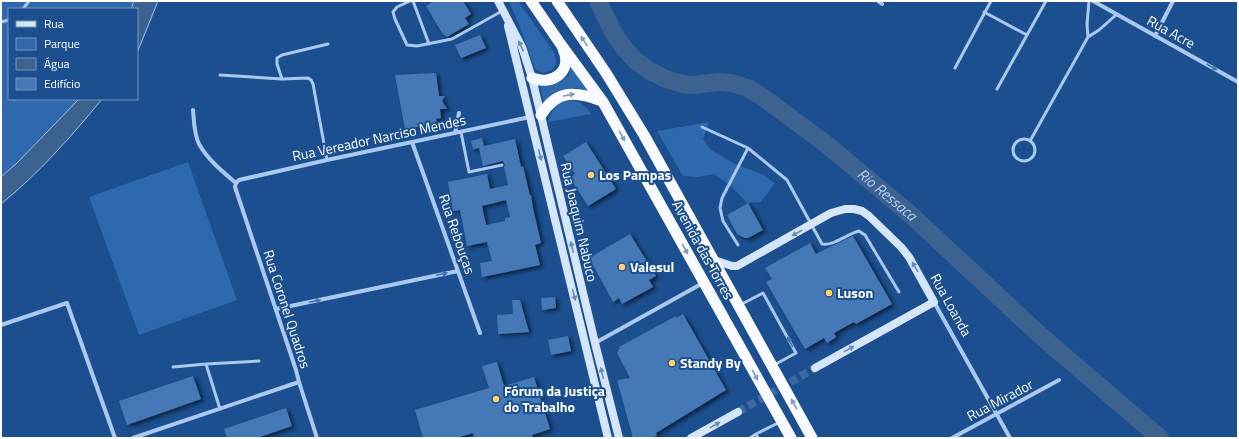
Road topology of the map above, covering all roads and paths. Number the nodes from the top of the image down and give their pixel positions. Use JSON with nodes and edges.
{"nodes":[{"id":1,"x":411,"y":1,"type":"edge"},
{"id":2,"x":498,"y":1,"type":"edge"},
{"id":3,"x":531,"y":1,"type":"edge"},
{"id":4,"x":557,"y":1,"type":"edge"},
{"id":5,"x":991,"y":1,"type":"edge"},
{"id":6,"x":1046,"y":1,"type":"edge"},
{"id":7,"x":1089,"y":1,"type":"edge"},
{"id":8,"x":1093,"y":1,"type":"edge"},
{"id":9,"x":1173,"y":1,"type":"edge"},
{"id":10,"x":984,"y":12,"type":"junction"},
{"id":11,"x":504,"y":13,"type":"junction"},
{"id":12,"x":1117,"y":14,"type":"junction"},
{"id":13,"x":1027,"y":35,"type":"junction"},
{"id":14,"x":1155,"y":36,"type":"junction"},
{"id":15,"x":1088,"y":37,"type":"junction"},
{"id":16,"x":328,"y":44,"type":"dead end"},
{"id":17,"x":429,"y":44,"type":"junction"},
{"id":18,"x":562,"y":46,"type":"junction"},
{"id":19,"x":955,"y":68,"type":"dead end"},
{"id":20,"x":220,"y":75,"type":"dead end"},
{"id":21,"x":282,"y":79,"type":"junction"},
{"id":22,"x":527,"y":80,"type":"junction"},
{"id":23,"x":1238,"y":82,"type":"edge"},
{"id":24,"x":997,"y":89,"type":"dead end"},
{"id":25,"x":603,"y":102,"type":"junction"},
{"id":26,"x":193,"y":110,"type":"dead end"},
{"id":27,"x":459,"y":113,"type":"dead end"},
{"id":28,"x":536,"y":116,"type":"junction"},
{"id":29,"x":702,"y":126,"type":"dead end"},
{"id":30,"x":461,"y":132,"type":"junction"},
{"id":31,"x":455,"y":133,"type":"junction"},
{"id":32,"x":1030,"y":141,"type":"junction"},
{"id":33,"x":412,"y":142,"type":"junction"},
{"id":34,"x":748,"y":148,"type":"junction"},
{"id":35,"x":327,"y":160,"type":"junction"},
{"id":36,"x":502,"y":165,"type":"dead end"},
{"id":37,"x":236,"y":185,"type":"junction"},
{"id":38,"x":811,"y":224,"type":"junction"},
{"id":39,"x":738,"y":245,"type":"dead end"},
{"id":40,"x":714,"y":260,"type":"junction"},
{"id":41,"x":458,"y":271,"type":"junction"},
{"id":42,"x":704,"y":282,"type":"junction"},
{"id":43,"x":899,"y":292,"type":"dead end"},
{"id":44,"x":934,"y":302,"type":"junction"},
{"id":45,"x":739,"y":306,"type":"junction"},
{"id":46,"x":276,"y":309,"type":"junction"},
{"id":47,"x":1,"y":325,"type":"edge"},
{"id":48,"x":480,"y":333,"type":"dead end"},
{"id":49,"x":595,"y":343,"type":"junction"},
{"id":50,"x":259,"y":361,"type":"dead end"},
{"id":51,"x":206,"y":364,"type":"junction"},
{"id":52,"x":772,"y":366,"type":"junction"},
{"id":53,"x":173,"y":367,"type":"dead end"},
{"id":54,"x":816,"y":368,"type":"tunnel mouth"},
{"id":55,"x":1059,"y":380,"type":"dead end"},
{"id":56,"x":299,"y":382,"type":"junction"},
{"id":57,"x":220,"y":409,"type":"junction"},
{"id":58,"x":738,"y":412,"type":"tunnel mouth"},
{"id":59,"x":996,"y":414,"type":"junction"},
{"id":60,"x":781,"y":421,"type":"junction"},
{"id":61,"x":757,"y":436,"type":"edge"},
{"id":62,"x":114,"y":438,"type":"edge"},
{"id":63,"x":133,"y":438,"type":"edge"},
{"id":64,"x":317,"y":438,"type":"edge"},
{"id":65,"x":608,"y":438,"type":"edge"},
{"id":66,"x":619,"y":438,"type":"edge"},
{"id":67,"x":691,"y":438,"type":"edge"},
{"id":68,"x":750,"y":438,"type":"edge"},
{"id":69,"x":791,"y":438,"type":"edge"},
{"id":70,"x":812,"y":438,"type":"edge"},
{"id":71,"x":952,"y":438,"type":"edge"},
{"id":72,"x":1010,"y":438,"type":"edge"}],
"edges":[{"from":1,"to":17,"type":"lane"},
{"from":1,"to":17,"type":"lane"},
{"from":2,"to":11,"type":"main road","name":"Rua Joaquim Nabuco"},
{"from":3,"to":18,"type":"highway","name":"Avenida das Torres"},
{"from":40,"to":4,"type":"highway","name":"Avenida das Torres","one_way":true},
{"from":5,"to":10,"type":"lane"},
{"from":6,"to":13,"type":"lane"},
{"from":7,"to":15,"type":"lane"},
{"from":8,"to":12,"type":"street","name":"Rua Acre"},
{"from":9,"to":14,"type":"street"},
{"from":10,"to":13,"type":"lane"},
{"from":10,"to":19,"type":"lane"},
{"from":11,"to":17,"type":"lane"},
{"from":11,"to":22,"type":"main road","name":"Rua Joaquim Nabuco"},
{"from":12,"to":14,"type":"street","name":"Rua Acre"},
{"from":12,"to":15,"type":"lane"},
{"from":13,"to":24,"type":"lane"},
{"from":14,"to":23,"type":"street","name":"Rua Acre","one_way":true},
{"from":15,"to":32,"type":"lane"},
{"from":16,"to":21,"type":"lane"},
{"from":18,"to":22,"type":"highway"},
{"from":18,"to":25,"type":"highway","name":"Avenida das Torres"},
{"from":20,"to":21,"type":"lane"},
{"from":21,"to":35,"type":"lane"},
{"from":22,"to":28,"type":"main road","name":"Rua Joaquim Nabuco"},
{"from":28,"to":25,"type":"highway","one_way":true},
{"from":25,"to":42,"type":"highway","name":"Avenida das Torres","one_way":true},
{"from":26,"to":37,"type":"street"},
{"from":27,"to":31,"type":"street"},
{"from":28,"to":30,"type":"street","name":"Rua Vereador Narciso Mendes"},
{"from":49,"to":28,"type":"main road","name":"Rua Joaquim Nabuco","one_way":true},
{"from":28,"to":65,"type":"main road","name":"Rua Joaquim Nabuco","one_way":true},
{"from":29,"to":34,"type":"lane"},
{"from":30,"to":31,"type":"street","name":"Rua Vereador Narciso Mendes"},
{"from":30,"to":36,"type":"lane"},
{"from":31,"to":33,"type":"street","name":"Rua Vereador Narciso Mendes"},
{"from":32,"to":32,"type":"lane"},
{"from":33,"to":35,"type":"street","name":"Rua Vereador Narciso Mendes"},
{"from":33,"to":41,"type":"street","name":"Rua Rebouças"},
{"from":34,"to":38,"type":"lane"},
{"from":34,"to":39,"type":"lane"},
{"from":35,"to":37,"type":"street","name":"Rua Vereador Narciso Mendes"},
{"from":37,"to":46,"type":"street","name":"Rua Coronel Quadros"},
{"from":38,"to":40,"type":"main road","one_way":true},
{"from":38,"to":43,"type":"lane"},
{"from":44,"to":38,"type":"main road","name":"Rua Loanda","one_way":true},
{"from":40,"to":45,"type":"highway","name":"Avenida das Torres"},
{"from":46,"to":41,"type":"street","one_way":true},
{"from":41,"to":48,"type":"street","name":"Rua Rebouças"},
{"from":42,"to":49,"type":"street"},
{"from":42,"to":60,"type":"highway","name":"Avenida das Torres","one_way":true},
{"from":54,"to":44,"type":"main road","one_way":true},
{"from":44,"to":59,"type":"street","name":"Rua Loanda"},
{"from":45,"to":52,"type":"highway","name":"Avenida das Torres"},
{"from":52,"to":45,"type":"lane","one_way":true},
{"from":46,"to":56,"type":"street","name":"Rua Coronel Quadros"},
{"from":47,"to":62,"type":"street"},
{"from":66,"to":49,"type":"main road","name":"Rua Joaquim Nabuco","one_way":true},
{"from":50,"to":51,"type":"lane"},
{"from":51,"to":53,"type":"lane"},
{"from":51,"to":57,"type":"lane"},
{"from":70,"to":52,"type":"highway","name":"Avenida das Torres","one_way":true},
{"from":55,"to":59,"type":"street","name":"Rua Mirador"},
{"from":56,"to":57,"type":"street"},
{"from":56,"to":64,"type":"street","name":"Rua Coronel Quadros"},
{"from":57,"to":63,"type":"street"},
{"from":67,"to":58,"type":"main road","one_way":true},
{"from":59,"to":71,"type":"street","name":"Rua Mirador"},
{"from":59,"to":72,"type":"street","name":"Rua Loanda"},
{"from":60,"to":61,"type":"lane"},
{"from":60,"to":69,"type":"highway","name":"Avenida das Torres"},
{"from":61,"to":68,"type":"lane"}]}
